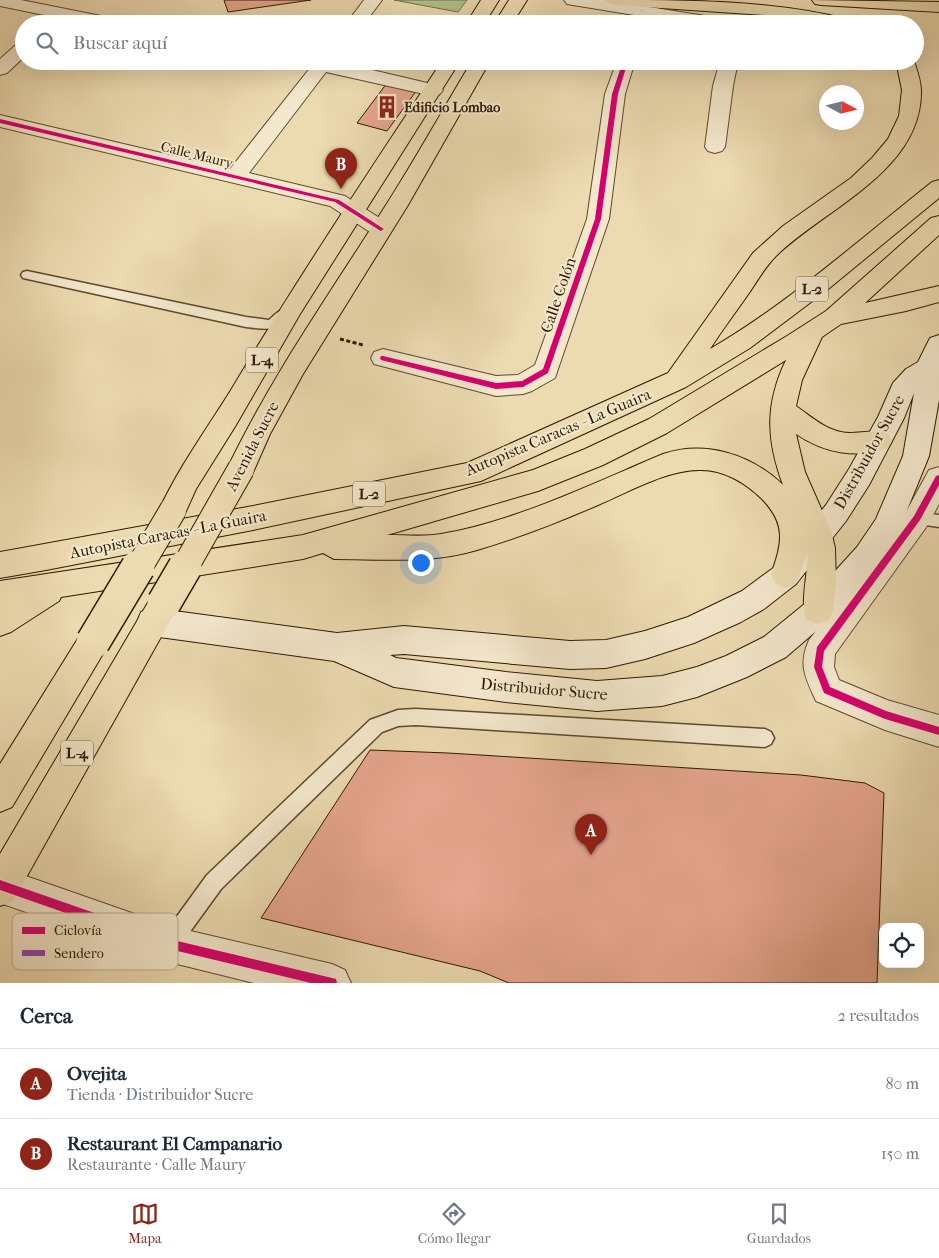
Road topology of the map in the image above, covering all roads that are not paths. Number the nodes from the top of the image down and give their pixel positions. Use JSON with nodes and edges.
{"nodes":[{"id":1,"x":77,"y":0,"type":"edge"},
{"id":2,"x":373,"y":0,"type":"edge"},
{"id":3,"x":490,"y":0,"type":"edge"},
{"id":4,"x":518,"y":0,"type":"edge"},
{"id":5,"x":573,"y":0,"type":"edge"},
{"id":6,"x":616,"y":0,"type":"edge"},
{"id":7,"x":821,"y":0,"type":"edge"},
{"id":8,"x":0,"y":1,"type":"edge"},
{"id":9,"x":939,"y":7,"type":"edge"},
{"id":10,"x":46,"y":15,"type":"edge"},
{"id":11,"x":60,"y":15,"type":"edge"},
{"id":12,"x":362,"y":15,"type":"edge"},
{"id":13,"x":481,"y":15,"type":"edge"},
{"id":14,"x":509,"y":15,"type":"edge"},
{"id":15,"x":630,"y":15,"type":"edge"},
{"id":16,"x":812,"y":15,"type":"edge"},
{"id":17,"x":15,"y":55,"type":"edge"},
{"id":18,"x":0,"y":69,"type":"edge"},
{"id":19,"x":312,"y":70,"type":"edge"},
{"id":20,"x":351,"y":70,"type":"edge"},
{"id":21,"x":445,"y":70,"type":"edge"},
{"id":22,"x":476,"y":70,"type":"edge"},
{"id":23,"x":623,"y":70,"type":"edge"},
{"id":24,"x":727,"y":70,"type":"edge"},
{"id":25,"x":911,"y":70,"type":"edge"},
{"id":26,"x":433,"y":90,"type":"junction"},
{"id":27,"x":0,"y":121,"type":"edge"},
{"id":28,"x":715,"y":147,"type":"dead end"},
{"id":29,"x":235,"y":177,"type":"junction"},
{"id":30,"x":939,"y":187,"type":"edge"},
{"id":31,"x":353,"y":211,"type":"junction"},
{"id":32,"x":939,"y":224,"type":"edge"},
{"id":33,"x":381,"y":229,"type":"junction"},
{"id":34,"x":27,"y":275,"type":"dead end"},
{"id":35,"x":939,"y":294,"type":"edge"},
{"id":36,"x":292,"y":309,"type":"junction"},
{"id":37,"x":823,"y":324,"type":"junction"},
{"id":38,"x":933,"y":356,"type":"edge"},
{"id":39,"x":383,"y":358,"type":"road end"},
{"id":40,"x":677,"y":380,"type":"junction"},
{"id":41,"x":783,"y":410,"type":"junction"},
{"id":42,"x":879,"y":441,"type":"junction"},
{"id":43,"x":939,"y":478,"type":"edge"},
{"id":44,"x":928,"y":519,"type":"edge"},
{"id":45,"x":819,"y":536,"type":"junction"},
{"id":46,"x":303,"y":547,"type":"junction"},
{"id":47,"x":0,"y":565,"type":"edge"},
{"id":48,"x":786,"y":575,"type":"junction"},
{"id":49,"x":61,"y":584,"type":"junction"},
{"id":50,"x":0,"y":594,"type":"edge"},
{"id":51,"x":818,"y":611,"type":"junction"},
{"id":52,"x":158,"y":612,"type":"junction"},
{"id":53,"x":0,"y":622,"type":"edge"},
{"id":54,"x":338,"y":647,"type":"junction"},
{"id":55,"x":939,"y":731,"type":"edge"},
{"id":56,"x":765,"y":738,"type":"dead end"},
{"id":57,"x":0,"y":794,"type":"edge"},
{"id":58,"x":1,"y":886,"type":"edge"},
{"id":59,"x":79,"y":913,"type":"edge"},
{"id":60,"x":178,"y":932,"type":"edge"},
{"id":61,"x":178,"y":946,"type":"edge"},
{"id":62,"x":332,"y":983,"type":"edge"}],
"edges":[{"from":1,"to":11,"type":"street"},
{"from":2,"to":12,"type":"street"},
{"from":3,"to":13,"type":"main road"},
{"from":4,"to":14,"type":"main road"},
{"from":5,"to":15,"type":"street"},
{"from":6,"to":16,"type":"main road"},
{"from":7,"to":9,"type":"main road"},
{"from":8,"to":10,"type":"street"},
{"from":17,"to":18,"type":"street"},
{"from":19,"to":29,"type":"street"},
{"from":20,"to":26,"type":"street"},
{"from":21,"to":26,"type":"main road","name":"Avenida Sucre","number":"L-4"},
{"from":22,"to":33,"type":"main road","name":"Avenida Sucre","number":"L-4"},
{"from":23,"to":39,"type":"street","name":"Calle Colón"},
{"from":24,"to":28,"type":"street"},
{"from":25,"to":40,"type":"main road"},
{"from":26,"to":31,"type":"main road","name":"Avenida Sucre","number":"L-4"},
{"from":27,"to":29,"type":"street","name":"Calle Maury"},
{"from":29,"to":31,"type":"street","name":"Calle Maury"},
{"from":30,"to":40,"type":"main road","name":"Autopista Caracas - La Guaira","number":"L-2"},
{"from":31,"to":33,"type":"street","name":"Calle Maury"},
{"from":31,"to":36,"type":"main road","name":"Avenida Sucre","number":"L-4"},
{"from":32,"to":37,"type":"main road","name":"Autopista Caracas - La Guaira","number":"L-2"},
{"from":33,"to":52,"type":"main road","name":"Avenida Sucre","number":"L-4","bridge":true},
{"from":34,"to":36,"type":"lane"},
{"from":35,"to":37,"type":"main road"},
{"from":36,"to":57,"type":"main road","name":"Avenida Sucre","number":"L-4","bridge":true},
{"from":37,"to":41,"type":"main road"},
{"from":37,"to":46,"type":"main road","name":"Autopista Caracas - La Guaira","number":"L-2"},
{"from":38,"to":42,"type":"street","name":"Distribuidor Sucre"},
{"from":38,"to":51,"type":"street","name":"Distribuidor Sucre"},
{"from":40,"to":47,"type":"main road","name":"Autopista Caracas - La Guaira","number":"L-2"},
{"from":41,"to":42,"type":"main road"},
{"from":41,"to":45,"type":"main road"},
{"from":42,"to":45,"type":"street","name":"Distribuidor Sucre"},
{"from":43,"to":44,"type":"street"},
{"from":44,"to":55,"type":"street"},
{"from":45,"to":48,"type":"street","name":"Distribuidor Sucre"},
{"from":45,"to":51,"type":"main road"},
{"from":46,"to":48,"type":"main road"},
{"from":46,"to":49,"type":"main road","name":"Autopista Caracas - La Guaira","number":"L-2"},
{"from":48,"to":54,"type":"street","name":"Distribuidor Sucre"},
{"from":49,"to":50,"type":"main road","name":"Autopista Caracas - La Guaira","number":"L-2"},
{"from":49,"to":53,"type":"main road","name":"Autopista Caracas - La Guaira","number":"L-2"},
{"from":51,"to":54,"type":"street","name":"Distribuidor Sucre"},
{"from":52,"to":54,"type":"street","name":"Distribuidor Sucre"},
{"from":52,"to":58,"type":"main road","name":"Avenida Sucre","number":"L-4"},
{"from":56,"to":60,"type":"lane"},
{"from":58,"to":59,"type":"street"},
{"from":61,"to":62,"type":"street"}]}
